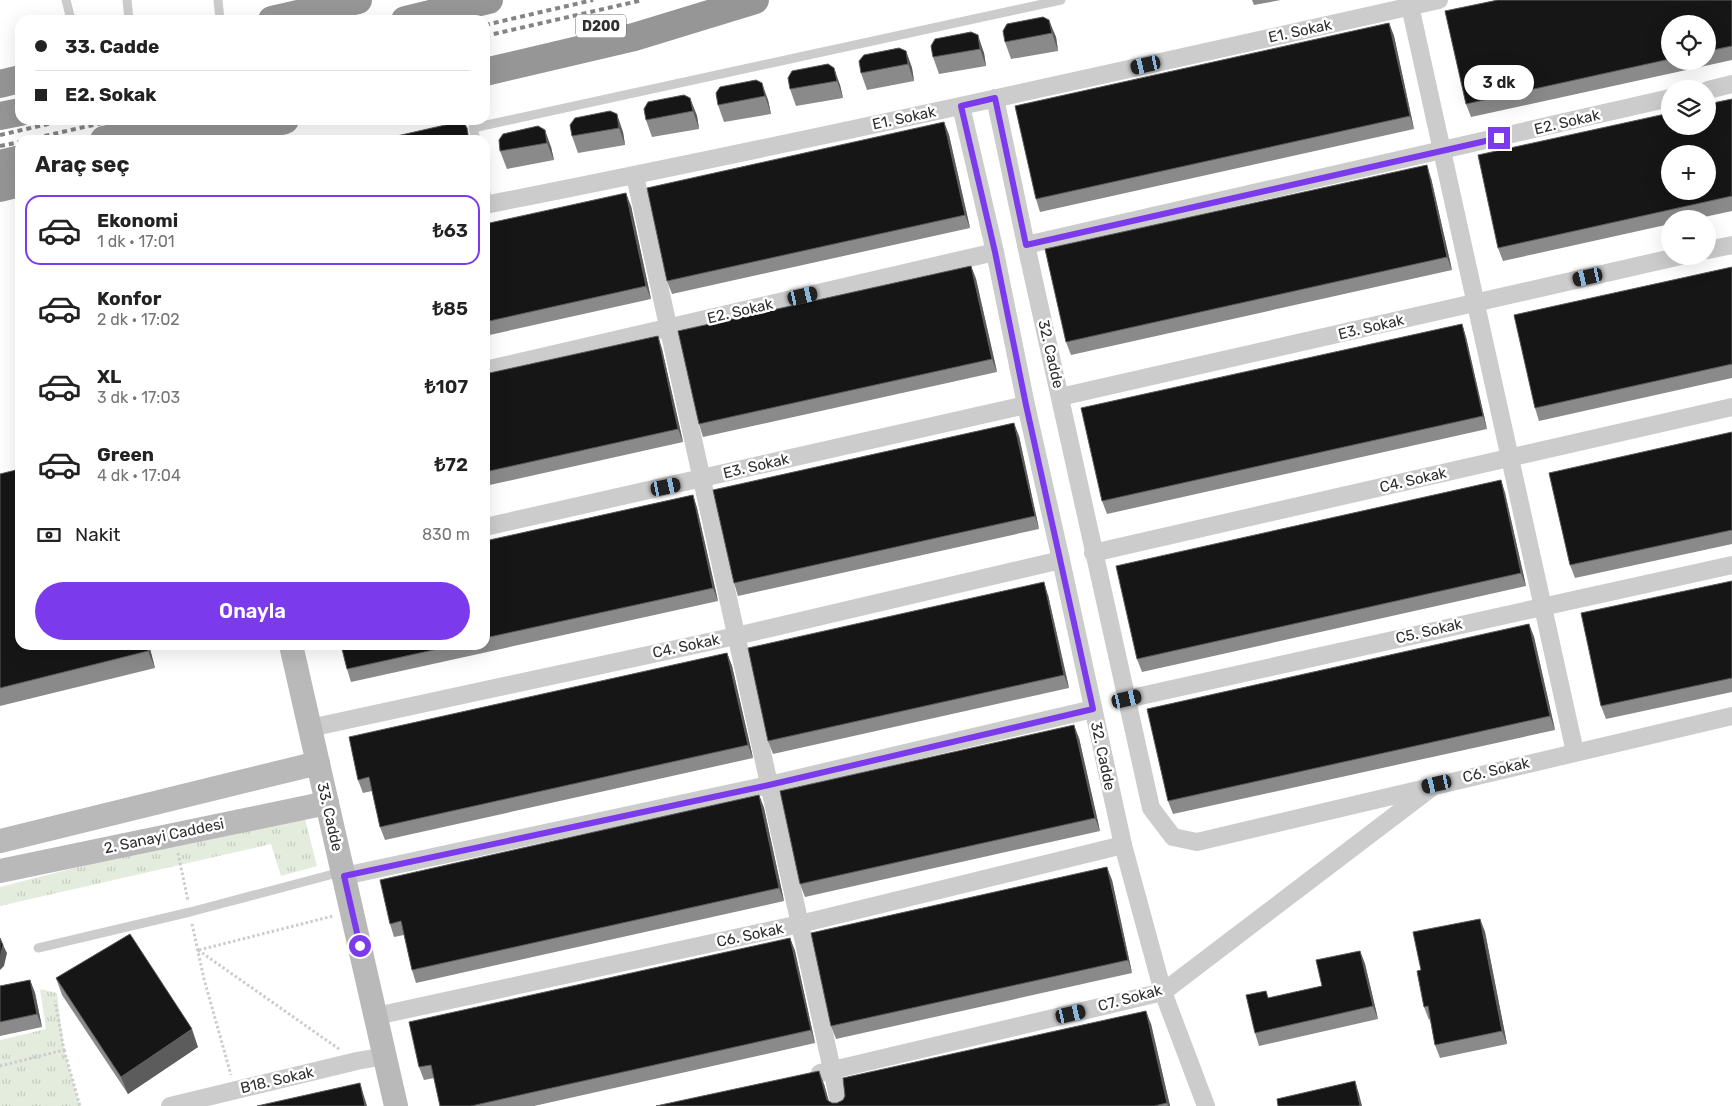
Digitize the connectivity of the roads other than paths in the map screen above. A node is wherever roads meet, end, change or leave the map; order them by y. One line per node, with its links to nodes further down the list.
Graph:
1 (66, 0): 11 (lane)
2 (126, 0): 12 (lane)
3 (218, 0): 13 (lane)
4 (489, 0): 15 (highway)
5 (717, 0): 16 (highway, D200)
6 (755, 0): 17 (highway)
7 (1061, 0): 30 (lane)
8 (1439, 0): 10 (street, E1. Sokak)
9 (352, 1): 14 (highway)
10 (1410, 6): 22 (street, E1. Sokak); 34 (street)
11 (70, 15)
12 (128, 15)
13 (220, 15)
14 (293, 15)
15 (426, 15)
16 (490, 52)
17 (490, 71)
18 (15, 80): 19 (highway)
19 (0, 84)
20 (1732, 84): 21 (street)
21 (1716, 88)
22 (995, 98): 24 (street, E1. Sokak); 41 (street, 32. Cadde)
23 (1661, 100): 34 (street, E2. Sokak)
24 (961, 106): 37 (street, E1. Sokak); 44 (street, 32. Cadde)
25 (15, 113): 26 (highway)
26 (0, 116)
27 (169, 125): 31 (highway)
28 (264, 125): 32 (highway)
29 (488, 125): 33 (lane)
30 (490, 125)
31 (126, 135)
32 (221, 135)
33 (475, 135)
34 (1442, 150): 41 (street, E2. Sokak); 46 (street)
35 (15, 160): 36 (highway)
36 (0, 164)
37 (635, 176): 40 (street, E1. Sokak); 47 (street)
38 (15, 184): 39 (highway)
39 (0, 188)
40 (490, 204)
41 (1026, 245): 49 (street, 32. Cadde)
42 (1732, 245): 43 (street)
43 (1716, 248)
44 (995, 252): 47 (street, E2. Sokak); 50 (street, 32. Cadde)
45 (1661, 261): 46 (street, E3. Sokak)
46 (1476, 303): 49 (street, E3. Sokak); 52 (street)
47 (668, 327): 48 (street, E2. Sokak); 53 (street)
48 (490, 369)
49 (1060, 397): 55 (street, 32. Cadde)
50 (1026, 405): 53 (street, E3. Sokak); 56 (street, 32. Cadde)
51 (1732, 407): 52 (street, C4. Sokak)
52 (1510, 458): 55 (street, C4. Sokak); 58 (street)
53 (702, 479): 54 (street, E3. Sokak); 59 (street)
54 (490, 526)
55 (1093, 553): 61 (street, 32. Cadde)
56 (1061, 560): 59 (street, C4. Sokak); 62 (street, 32. Cadde)
57 (1732, 565): 58 (street, C5. Sokak)
58 (1543, 606): 61 (street, C5. Sokak); 65 (street)
59 (736, 636): 64 (street, C4. Sokak); 68 (street)
60 (292, 650): 64 (main road, 33. Cadde)
61 (1127, 699): 70 (street, 32. Cadde)
62 (1093, 709): 68 (street); 72 (street, 32. Cadde)
63 (1732, 716): 65 (street, C6. Sokak)
64 (310, 728): 66 (main road, 33. Cadde)
65 (1575, 752): 67 (street, C6. Sokak)
66 (318, 763): 69 (main road, 33. Cadde); 71 (main road)
67 (1437, 784): 70 (street, C6. Sokak); 77 (street, C7. Sokak)
68 (769, 785): 74 (street); 75 (street)
69 (327, 803): 73 (main road, 2. Sanayi Caddesi); 74 (main road, 33. Cadde)
70 (1173, 837)
71 (0, 841)
72 (1123, 846): 75 (street, C6. Sokak); 77 (street, 32. Cadde)
73 (0, 871)
74 (343, 874): 76 (lane); 78 (main road, 33. Cadde)
75 (800, 924): 78 (street, C6. Sokak); 80 (street)
76 (38, 948)
77 (1163, 992): 80 (street, C7. Sokak); 85 (street, 32. Cadde)
78 (376, 1016): 79 (main road, 33. Cadde)
79 (385, 1056): 82 (street, B18. Sokak); 83 (main road, 33. Cadde)
80 (832, 1071): 81 (street, C7. Sokak); 84 (street)
81 (804, 1077)
82 (170, 1106)
83 (396, 1106)
84 (840, 1106)
85 (1206, 1106)

